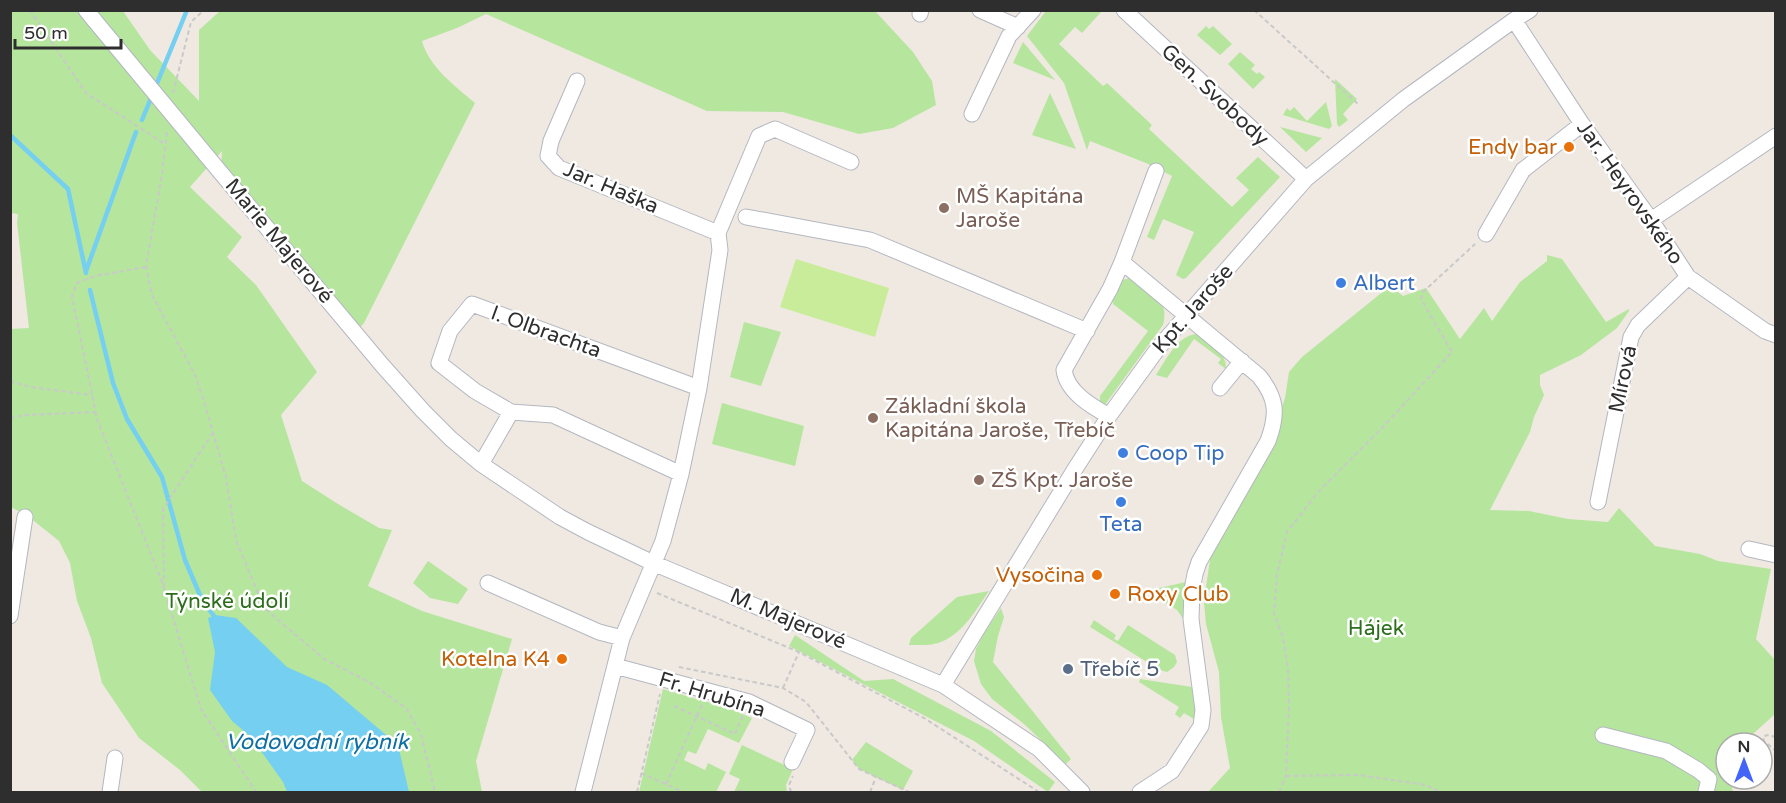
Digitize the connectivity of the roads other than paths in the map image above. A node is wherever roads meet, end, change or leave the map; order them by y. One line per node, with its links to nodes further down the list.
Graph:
1 (980, 10): 7 (street)
2 (1033, 10): 7 (street)
3 (1124, 10): 14 (street, Gen. Svobody)
4 (1530, 10): 6 (street, Kpt. Jaroše)
5 (90, 16): 29 (street, Marie Majerové, bridge)
6 (1514, 20): 10 (street, Jar. Heyrovského); 14 (street, Kpt. Jaroše)
7 (1018, 27): 9 (street)
8 (577, 81): 17 (street, Jar. Haška)
9 (972, 114)
10 (1582, 124): 16 (street, Jar. Heyrovského); 18 (street)
11 (1776, 136): 16 (street)
12 (851, 162): 17 (street)
13 (1156, 171): 19 (street)
14 (1306, 179): 21 (street, Kpt. Jaroše)
15 (746, 217): 22 (street)
16 (1651, 220): 20 (street, Jar. Heyrovského)
17 (718, 233): 25 (street)
18 (1486, 234)
19 (1122, 262): 21 (street); 22 (street)
20 (1688, 277): 23 (street, Jar. Heyrovského); 31 (street, Mírová)
21 (1187, 315): 24 (street); 28 (street, Kpt. Jaroše)
22 (1088, 330): 28 (street)
23 (1776, 335)
24 (1242, 361): 26 (street); 47 (street)
25 (699, 388): 27 (street, I. Olbrachta); 30 (street)
26 (1220, 388)
27 (511, 412): 29 (street); 30 (street)
28 (1108, 416): 40 (street, Kpt. Jaroše)
29 (481, 464): 35 (street, M. Majerové)
30 (681, 474): 35 (street)
31 (1598, 502)
32 (25, 517): 37 (street)
33 (1749, 549): 34 (street)
34 (1776, 555)
35 (653, 562): 38 (street); 40 (street, M. Majerové)
36 (488, 583): 38 (street)
37 (10, 616)
38 (622, 638): 39 (street)
39 (615, 666): 43 (street, Fr. Hrubína); 45 (street)
40 (943, 685): 46 (street, M. Majerové)
41 (1603, 735): 48 (street)
42 (115, 758): 44 (street)
43 (792, 762)
44 (110, 792)
45 (583, 792)
46 (1082, 792)
47 (1140, 792)
48 (1706, 792)

